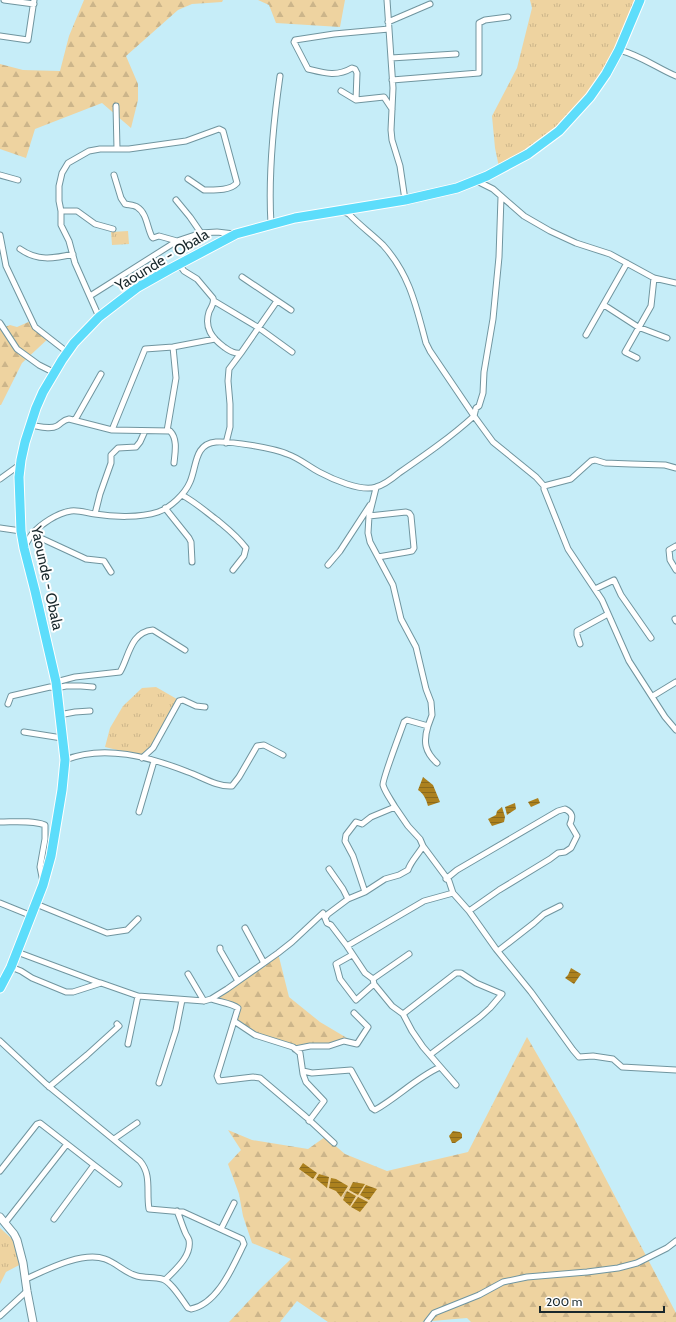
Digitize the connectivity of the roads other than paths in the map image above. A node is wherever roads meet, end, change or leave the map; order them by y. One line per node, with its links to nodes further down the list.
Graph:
1 (4, 0): 4 (street)
2 (387, 0): 7 (street)
3 (640, 0): 10 (highway, Yaounde - Obala)
4 (34, 2): 9 (street)
5 (430, 4): 7 (street)
6 (508, 17): 15 (street)
7 (388, 22): 8 (street)
8 (389, 29): 12 (street); 17 (street)
9 (0, 36)
10 (619, 50): 14 (street); 25 (highway, Yaounde - Obala)
11 (456, 54): 12 (street)
12 (392, 58): 15 (street)
13 (280, 76): 31 (street)
14 (676, 76)
15 (392, 80): 19 (street)
16 (341, 91): 17 (street)
17 (356, 100): 19 (street)
18 (116, 106): 20 (street)
19 (392, 109): 28 (street)
20 (117, 149): 23 (street); 30 (street)
21 (0, 175): 24 (street)
22 (114, 175): 36 (street)
23 (188, 179)
24 (18, 180)
25 (476, 180): 26 (street); 28 (highway, Yaounde - Obala)
26 (501, 197): 39 (street); 63 (street)
27 (176, 200): 33 (street)
28 (405, 200): 29 (highway, Yaounde - Obala)
29 (342, 210): 31 (highway, Yaounde - Obala); 63 (street)
30 (61, 211): 32 (street); 38 (street)
31 (271, 224): 34 (highway, Yaounde - Obala)
32 (114, 229)
33 (201, 233): 34 (street); 36 (street)
34 (236, 234): 40 (highway, Yaounde - Obala)
35 (0, 235): 57 (street)
36 (177, 241): 44 (street)
37 (20, 249): 38 (street)
38 (73, 254): 44 (street)
39 (627, 263): 42 (street); 47 (street)
40 (179, 264): 45 (street); 49 (highway, Yaounde - Obala)
41 (242, 277): 46 (street)
42 (654, 278): 43 (street); 51 (street)
43 (676, 283)
44 (90, 296): 49 (street)
45 (214, 301): 52 (street); 55 (street)
46 (277, 301): 48 (street); 52 (street)
47 (604, 305): 51 (street); 53 (street)
48 (291, 310)
49 (99, 317): 57 (highway, Yaounde - Obala)
50 (0, 323): 62 (street)
51 (638, 327): 54 (street); 60 (street)
52 (259, 328): 58 (street); 59 (street)
53 (586, 336)
54 (667, 338)
55 (215, 340): 56 (street); 59 (street)
56 (173, 347): 66 (street); 68 (street)
57 (67, 352): 62 (highway, Yaounde - Obala)
58 (292, 352)
59 (241, 353): 69 (street)
60 (637, 358)
61 (101, 374): 64 (street)
62 (53, 375): 65 (highway, Yaounde - Obala)
63 (474, 416): 74 (street); 75 (street)
64 (75, 420): 65 (street); 66 (street)
65 (30, 424): 70 (highway, Yaounde - Obala)
66 (112, 430): 67 (street)
67 (145, 431): 68 (street); 79 (street)
68 (167, 431): 71 (street)
69 (226, 443): 75 (street); 76 (street)
70 (21, 460): 73 (street); 82 (highway, Yaounde - Obala)
71 (174, 463)
72 (676, 468): 74 (street)
73 (0, 479)
74 (544, 486): 92 (street)
75 (376, 488): 77 (street)
76 (182, 495): 78 (street); 89 (street)
77 (372, 503): 80 (street); 88 (street)
78 (165, 508): 79 (street); 87 (street)
79 (95, 514): 83 (street)
80 (369, 516): 86 (street); 86 (street)
81 (0, 528): 82 (street)
82 (21, 531): 85 (highway, Yaounde - Obala)
83 (32, 534): 85 (street); 91 (street)
84 (676, 546): 90 (street)
85 (24, 548): 98 (highway, Yaounde - Obala)
86 (378, 557): 105 (street)
87 (192, 562)
88 (328, 565)
89 (232, 570)
90 (676, 570)
91 (111, 572)
92 (595, 589): 93 (street); 94 (street)
93 (608, 614): 95 (street); 100 (street)
94 (651, 638)
95 (580, 644)
96 (186, 650): 98 (street)
97 (676, 682): 100 (street)
98 (56, 686): 99 (street); 101 (street); 104 (highway, Yaounde - Obala)
99 (93, 687)
100 (653, 696): 106 (street)
101 (8, 704)
102 (205, 707): 110 (street)
103 (90, 711): 104 (street)
104 (59, 715): 108 (highway, Yaounde - Obala)
105 (428, 726): 113 (street); 114 (street)
106 (676, 730)
107 (24, 732): 108 (street)
108 (62, 738): 111 (highway, Yaounde - Obala)
109 (283, 754): 112 (street)
110 (142, 758): 111 (street); 112 (street)
111 (65, 760): 120 (highway, Yaounde - Obala)
112 (154, 761): 115 (street)
113 (437, 763)
114 (395, 807): 117 (street); 121 (street)
115 (138, 812)
116 (0, 822): 120 (street)
117 (423, 846): 121 (street); 122 (street)
118 (328, 870): 123 (street)
119 (446, 879): 127 (street)
120 (44, 885): 125 (highway, Yaounde - Obala)
121 (365, 892): 123 (street)
122 (453, 892): 127 (street); 132 (street)
123 (348, 899): 129 (street)
124 (0, 903): 128 (street)
125 (36, 904): 128 (highway, Yaounde - Obala); 130 (street)
126 (560, 906): 134 (street)
127 (470, 911): 134 (street)
128 (32, 916): 135 (highway, Yaounde - Obala)
129 (325, 918): 132 (street); 138 (street)
130 (138, 919)
131 (245, 928): 138 (street)
132 (346, 946): 137 (street)
133 (220, 948): 141 (street)
134 (498, 951): 158 (street)
135 (17, 952): 139 (highway, Yaounde - Obala); 143 (street)
136 (409, 954): 142 (street)
137 (352, 955): 142 (street); 142 (street)
138 (264, 963): 141 (street)
139 (11, 967): 143 (street); 144 (highway, Yaounde - Obala)
140 (188, 974): 148 (street)
141 (238, 981): 146 (street)
142 (374, 982): 150 (street)
143 (101, 983): 145 (street)
144 (0, 988)
145 (138, 996): 147 (street); 154 (street)
146 (211, 999): 148 (street); 151 (street)
147 (182, 1000): 148 (street); 160 (street)
148 (204, 1001)
149 (354, 1013): 155 (street)
150 (403, 1014): 156 (street); 156 (street)
151 (234, 1021): 155 (street); 163 (street)
152 (117, 1024): 162 (street)
153 (0, 1041): 162 (street)
154 (128, 1044)
155 (295, 1049): 159 (street)
156 (431, 1054): 157 (street)
157 (440, 1067): 159 (street); 161 (street)
158 (676, 1070)
159 (302, 1071): 163 (street)
160 (160, 1083)
161 (456, 1085)
162 (49, 1087): 165 (street)
163 (309, 1121): 166 (street)
164 (137, 1123): 165 (street)
165 (114, 1139): 172 (street)
166 (334, 1143)
167 (67, 1144): 168 (street); 169 (street); 174 (street)
168 (94, 1165): 170 (street); 173 (street)
169 (0, 1171)
170 (119, 1184)
171 (234, 1203): 175 (street)
172 (177, 1211): 175 (street); 178 (street)
173 (54, 1218)
174 (3, 1220): 177 (street)
175 (221, 1229): 178 (street)
176 (676, 1242): 182 (street)
177 (26, 1279): 178 (street); 179 (street)
178 (165, 1280)
179 (27, 1291): 180 (street); 181 (street)
180 (0, 1316)
181 (33, 1322)
182 (427, 1322)

